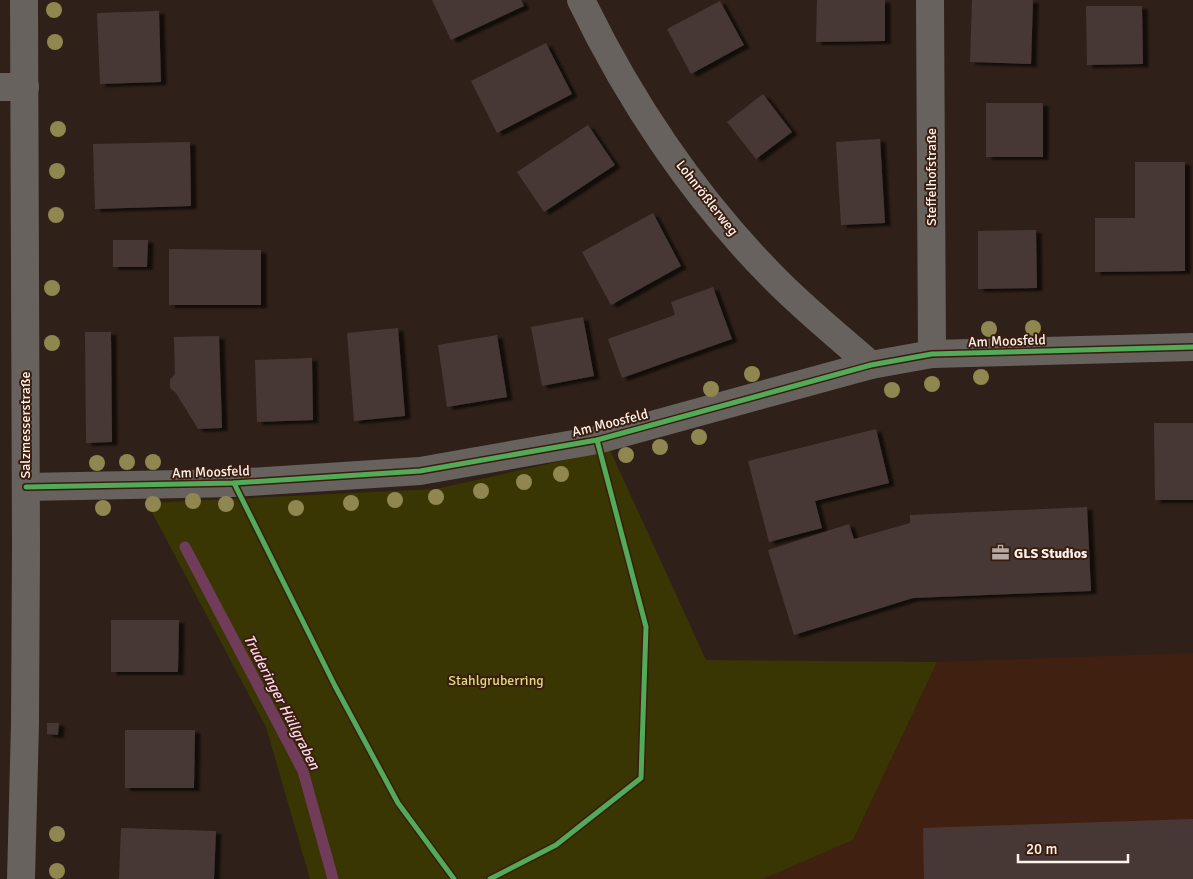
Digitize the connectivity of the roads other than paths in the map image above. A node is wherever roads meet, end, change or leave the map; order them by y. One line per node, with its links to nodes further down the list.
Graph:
1 (24, 0): 4 (street, Salzmesserstraße)
2 (581, 0): 7 (street, Lohnrößlerweg)
3 (930, 0): 6 (street, Steffelhofstraße)
4 (12, 87): 8 (street, Salzmesserstraße)
5 (1193, 347): 6 (street, Am Moosfeld)
6 (932, 354): 7 (street, Am Moosfeld)
7 (871, 365): 8 (street, Am Moosfeld)
8 (26, 487): 9 (street, Salzmesserstraße)
9 (21, 879)

